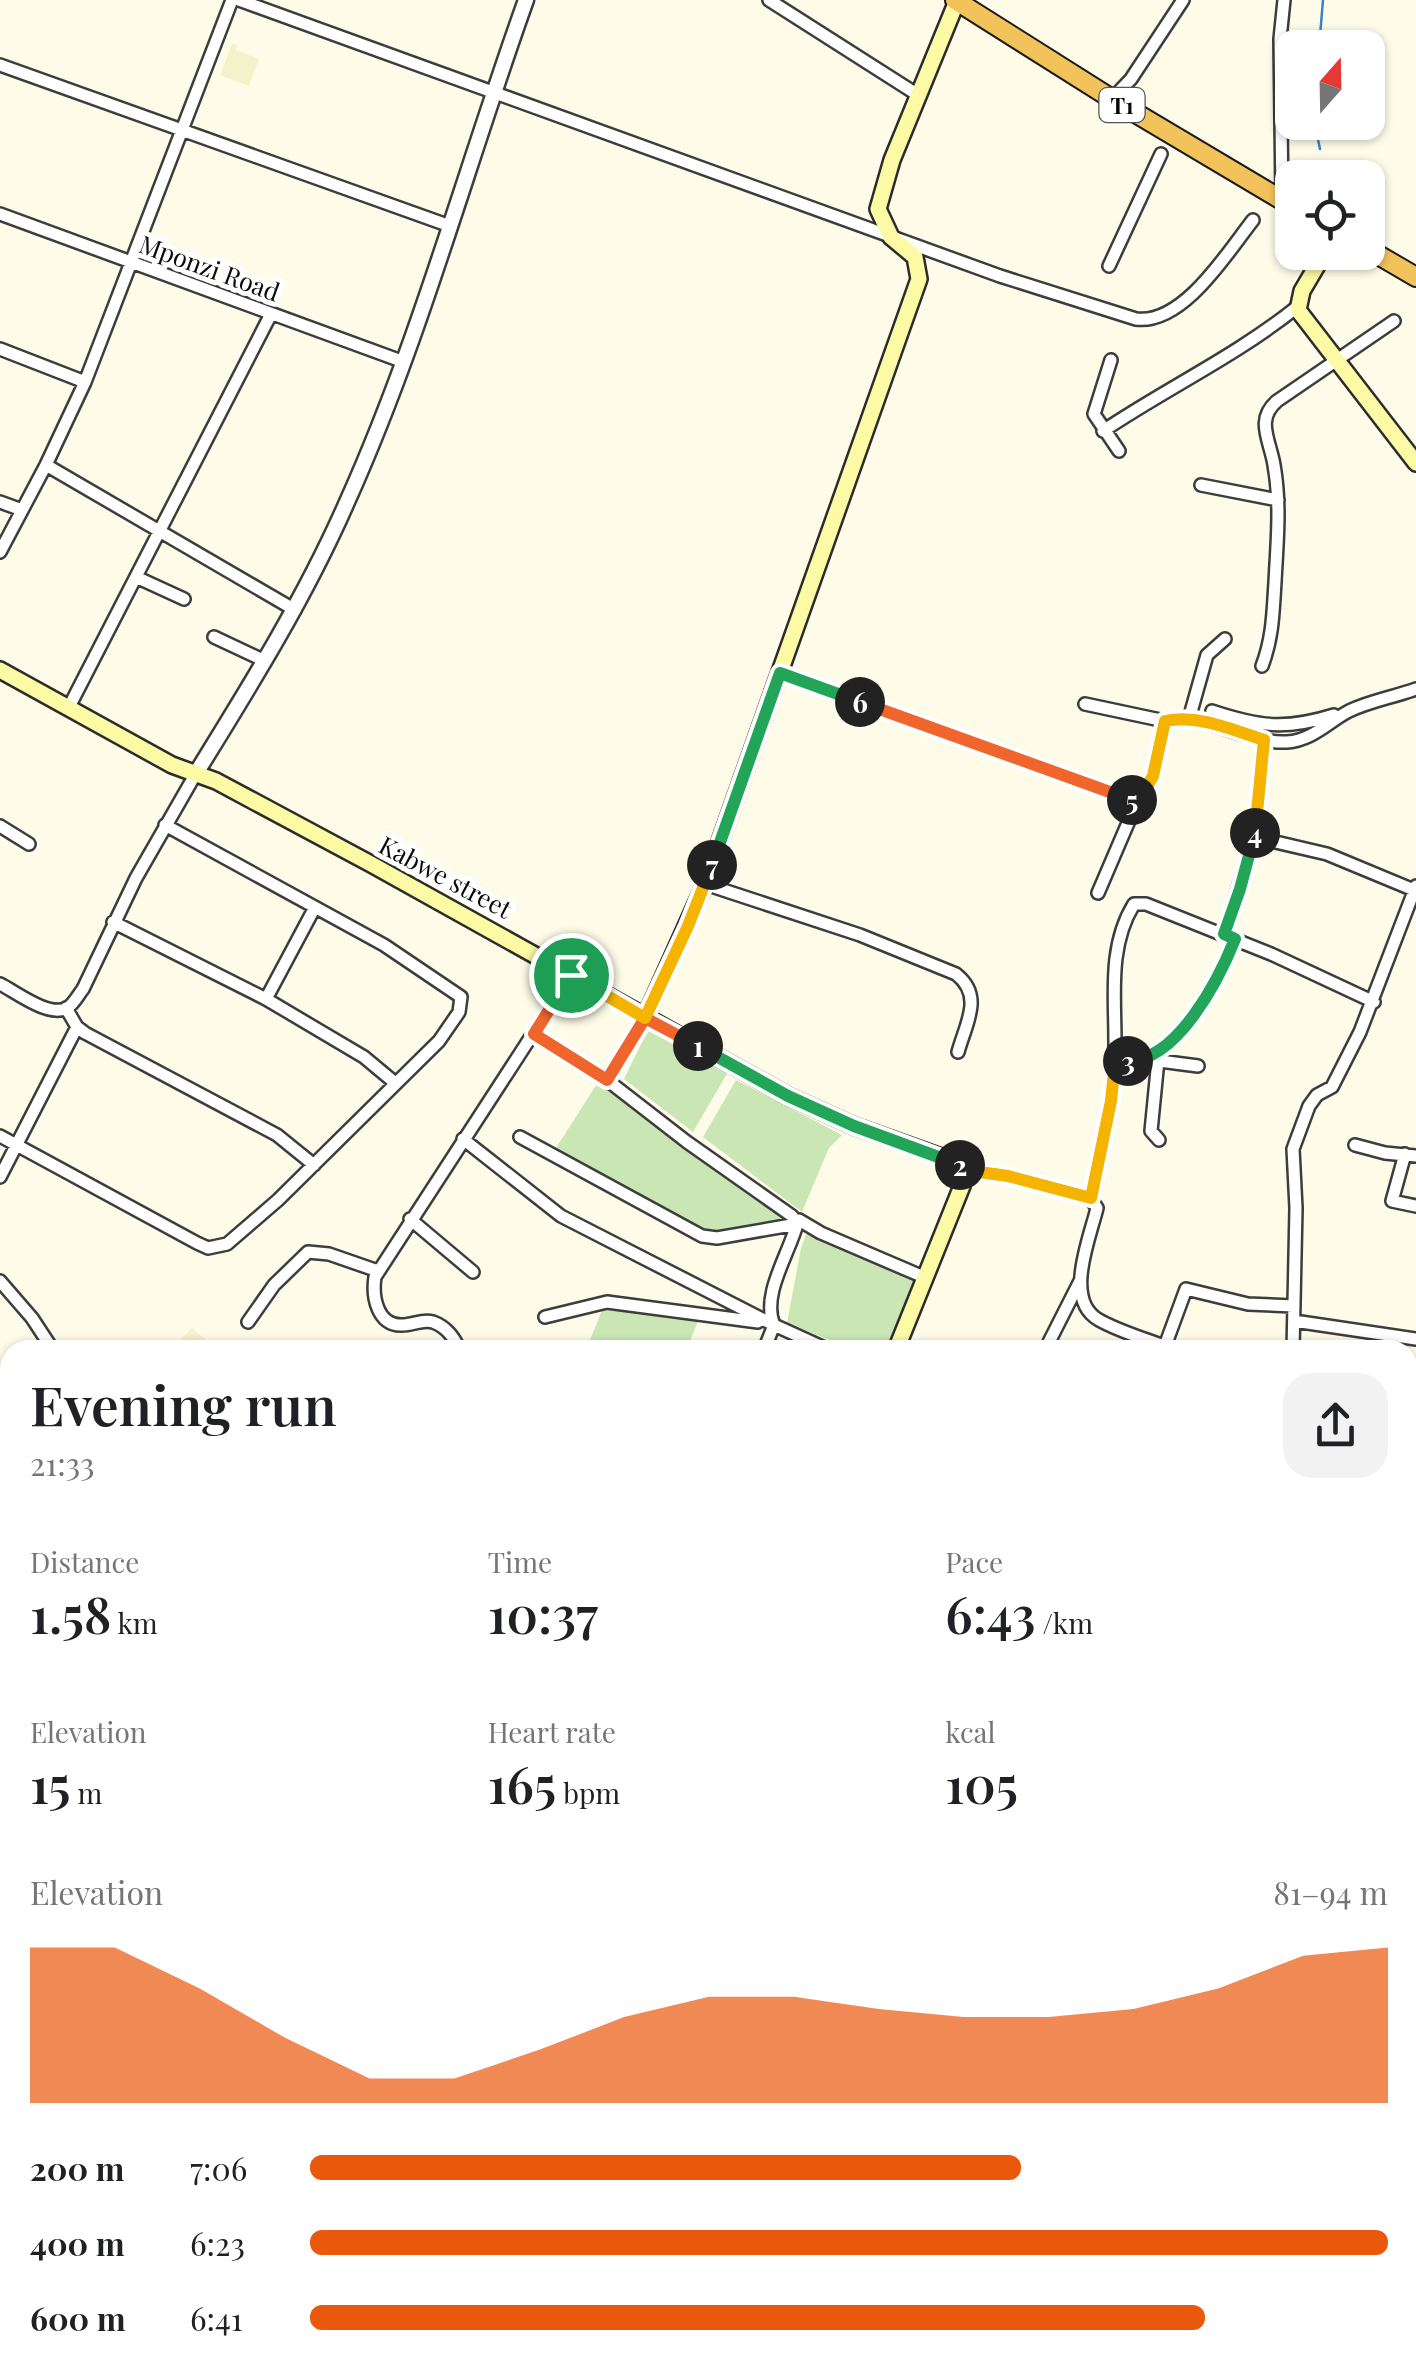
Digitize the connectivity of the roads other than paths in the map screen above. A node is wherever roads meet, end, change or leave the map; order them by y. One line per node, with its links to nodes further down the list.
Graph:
1 (235, 0): 8 (street); 11 (street)
2 (526, 0): 8 (street)
3 (769, 0): 9 (street)
4 (1183, 0): 10 (street)
5 (1284, 0): 13 (street)
6 (956, 1): 9 (main road); 10 (highway, T1)
7 (0, 64): 11 (street)
8 (496, 90): 17 (street); 18 (street)
9 (918, 95): 18 (main road)
10 (1112, 99): 14 (highway, T1)
11 (181, 130): 17 (street); 20 (street)
12 (1161, 154): 21 (street)
13 (1286, 160)
14 (1275, 196)
15 (0, 214): 20 (street, Mponzi Road)
16 (1253, 220): 18 (street)
17 (450, 226): 29 (street)
18 (890, 237): 50 (main road)
19 (1385, 259): 23 (highway)
20 (132, 263): 25 (street, Mponzi Road); 31 (street)
21 (1109, 266)
22 (1314, 270): 24 (main road)
23 (1416, 277)
24 (1297, 307): 30 (main road); 32 (street)
25 (271, 314): 29 (street, Mponzi Road); 40 (street)
26 (1394, 321): 30 (street)
27 (0, 348): 31 (street)
28 (1111, 360): 32 (street)
29 (404, 362): 44 (street)
30 (1336, 362): 34 (main road); 37 (street)
31 (85, 382): 35 (street)
32 (1103, 431): 33 (street)
33 (1119, 450)
34 (1416, 462)
35 (46, 465): 39 (street); 40 (street)
36 (1201, 486): 37 (street)
37 (1278, 500): 48 (street)
38 (0, 502): 39 (street)
39 (22, 510): 41 (street)
40 (160, 531): 42 (street); 44 (street)
41 (0, 552)
42 (136, 577): 43 (street); 53 (street)
43 (184, 599)
44 (296, 610): 47 (street)
45 (214, 636): 47 (street)
46 (1225, 639): 56 (street)
47 (265, 661): 59 (street)
48 (1262, 666)
49 (0, 670): 53 (main road, Kabwe street)
50 (780, 673): 60 (street); 65 (main road)
51 (1416, 689): 55 (street)
52 (1085, 704): 57 (street)
53 (69, 707): 59 (main road, Kabwe street)
54 (1212, 712): 55 (street)
55 (1348, 712): 58 (street)
56 (1188, 719): 57 (street); 58 (street)
57 (1165, 721): 60 (street)
58 (1264, 740): 63 (street)
59 (196, 775): 61 (street); 71 (main road, Kabwe street)
60 (1138, 802): 67 (street)
61 (166, 825): 68 (street); 69 (street)
62 (0, 826): 64 (street)
63 (1254, 837): 66 (street); 70 (street)
64 (29, 844)
65 (705, 884): 76 (main road); 79 (street)
66 (1415, 888): 74 (street)
67 (1098, 894)
68 (314, 909): 73 (street); 85 (street)
69 (113, 922): 73 (street); 75 (street)
70 (1229, 937): 74 (street); 81 (street); 82 (street)
71 (571, 975): 76 (main road, Kabwe street); 78 (street)
72 (0, 984): 75 (street)
73 (266, 999): 85 (street)
74 (1374, 1002): 105 (street)
75 (66, 1008): 77 (street)
76 (645, 1018): 84 (street); 94 (main road, Kabwe street)
77 (77, 1027): 90 (street); 93 (street)
78 (534, 1034): 84 (street); 88 (street)
79 (958, 1052)
80 (1158, 1060): 81 (street); 83 (street); 89 (street)
81 (1143, 1061): 82 (street)
82 (1115, 1062): 96 (street)
83 (1198, 1066)
84 (607, 1080): 99 (street)
85 (394, 1082): 93 (street)
86 (0, 1136): 90 (street)
87 (520, 1137): 99 (street)
88 (462, 1139): 98 (street); 109 (street)
89 (1159, 1140)
90 (18, 1146): 93 (street); 95 (street)
91 (1355, 1146): 92 (street)
92 (1411, 1155): 97 (street)
93 (314, 1165)
94 (965, 1170): 96 (street); 102 (main road)
95 (0, 1178)
96 (1091, 1198): 104 (street)
97 (1416, 1206)
98 (410, 1220): 100 (street); 101 (street)
99 (798, 1222): 102 (street); 109 (street)
100 (378, 1271): 108 (street); 112 (street)
101 (473, 1272)
102 (926, 1278): 115 (main road)
103 (0, 1280): 111 (street)
104 (1080, 1281): 116 (street); 117 (street)
105 (1294, 1306): 107 (street); 118 (street)
106 (544, 1317): 109 (street)
107 (1294, 1320): 110 (street); 119 (street)
108 (248, 1322)
109 (768, 1323): 113 (street); 114 (street)
110 (1416, 1339)
111 (47, 1340)
112 (453, 1340)
113 (765, 1340)
114 (806, 1340)
115 (900, 1340)
116 (1050, 1340)
117 (1149, 1340)
118 (1172, 1340)
119 (1293, 1340)

